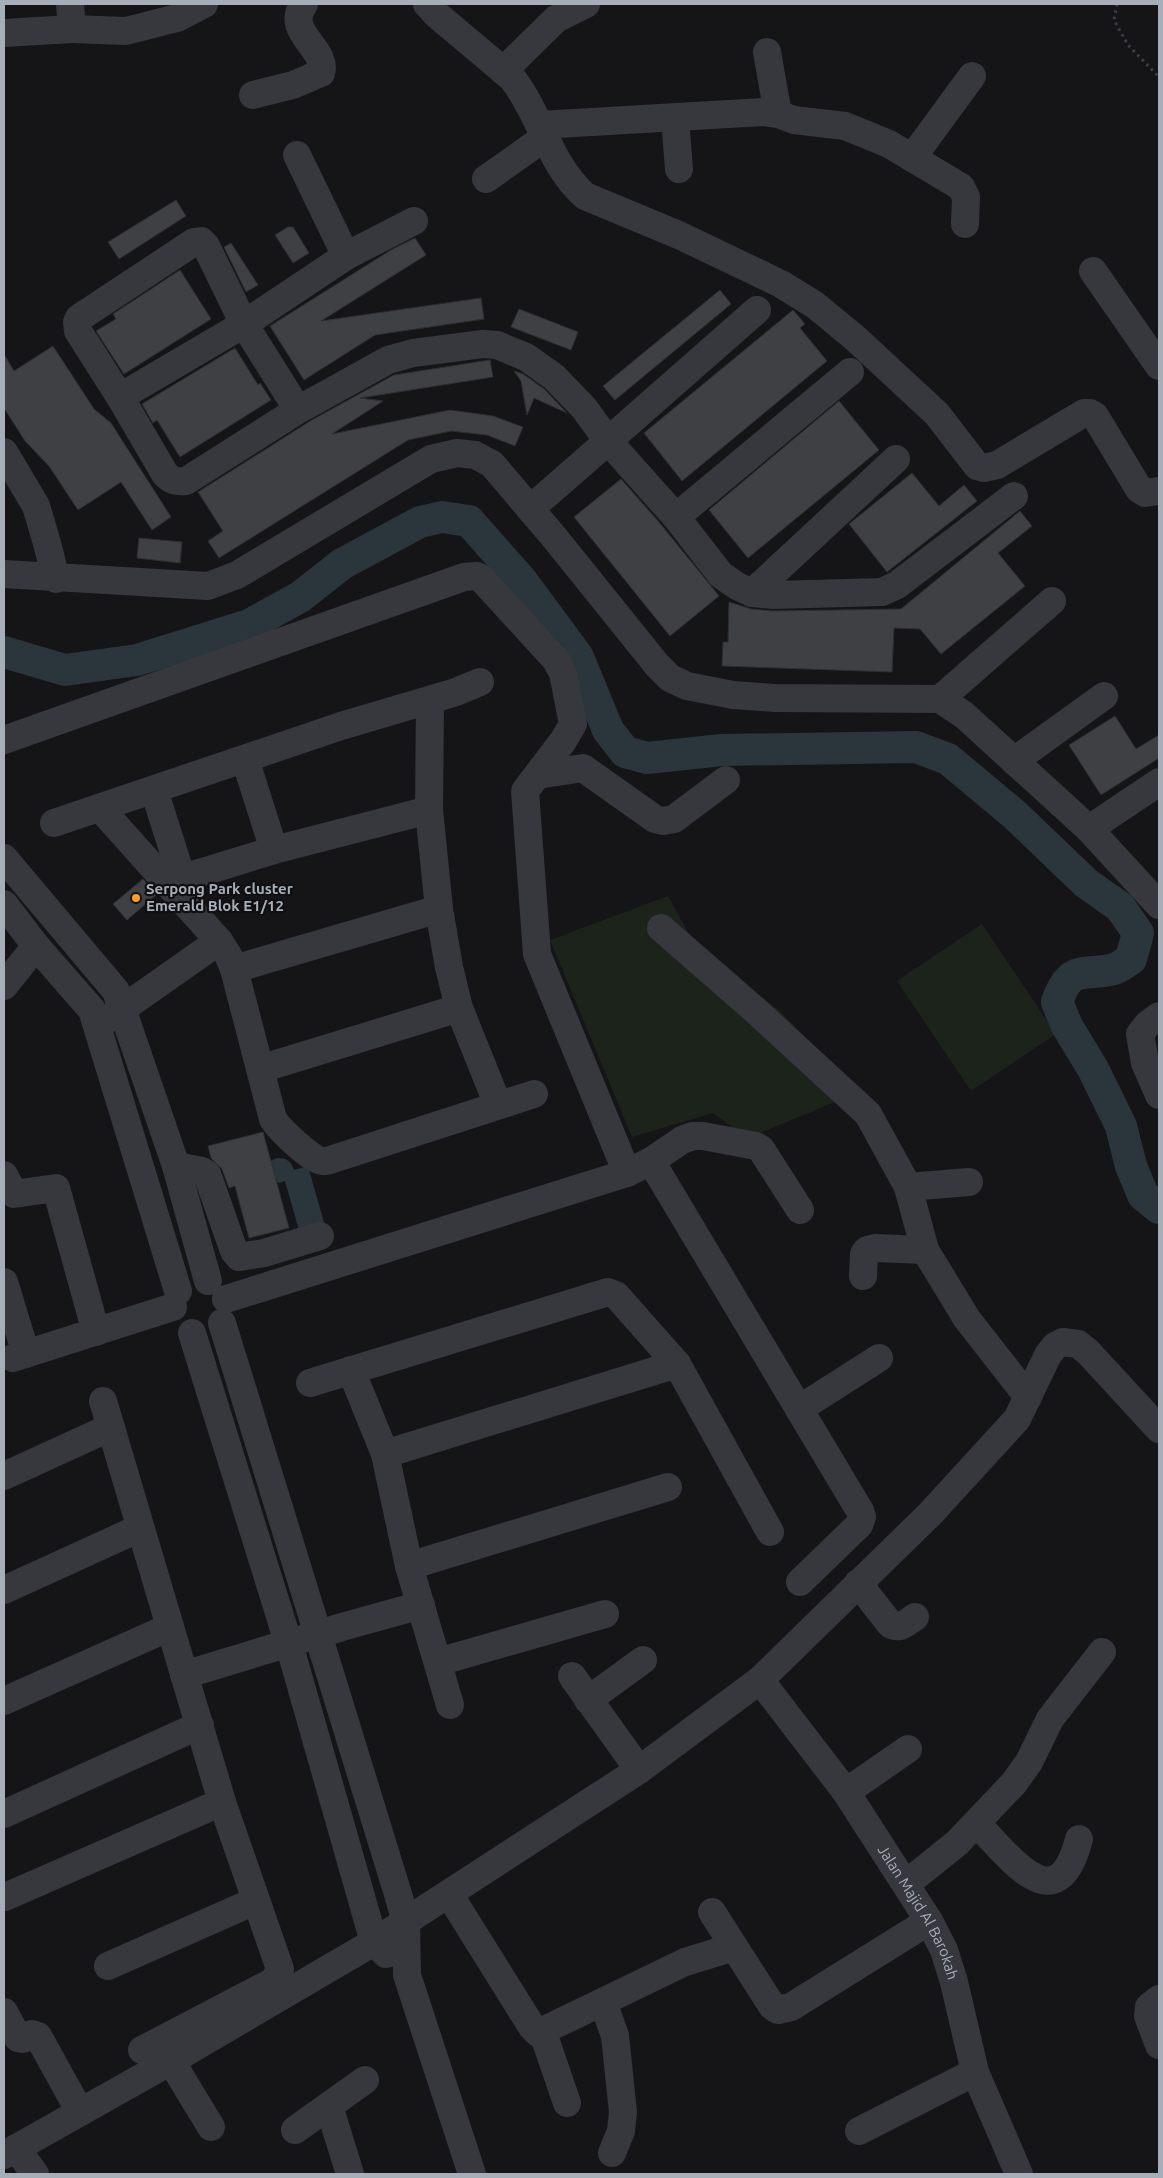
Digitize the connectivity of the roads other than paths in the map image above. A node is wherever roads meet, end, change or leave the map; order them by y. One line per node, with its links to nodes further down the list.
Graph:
1 (204, 4): 5 (street)
2 (304, 4): 11 (street)
3 (586, 4): 9 (street)
4 (436, 8): 9 (street)
5 (174, 11): 6 (street)
6 (71, 16): 7 (street)
7 (4, 33)
8 (767, 52): 12 (street)
9 (503, 71): 14 (street)
10 (972, 76): 16 (street)
11 (253, 95)
12 (778, 114): 13 (street); 16 (street)
13 (675, 118): 14 (street); 17 (street)
14 (542, 132): 18 (street); 32 (street)
15 (297, 155): 21 (street)
16 (912, 158): 20 (street)
17 (679, 169)
18 (486, 179)
19 (414, 221): 21 (street)
20 (966, 224)
21 (346, 256): 24 (street)
22 (1093, 271): 25 (street)
23 (757, 310): 29 (street)
24 (244, 324): 27 (street); 27 (street); 28 (street)
25 (1159, 366)
26 (850, 372): 35 (street)
27 (120, 397): 28 (street)
28 (298, 410): 29 (street)
29 (608, 441): 34 (street); 35 (street)
30 (4, 452): 37 (street)
31 (896, 459): 38 (street)
32 (1159, 491)
33 (1014, 496): 38 (street)
34 (530, 509): 37 (street); 42 (street)
35 (676, 517): 38 (street)
36 (4, 574): 37 (street)
37 (56, 579)
38 (752, 593)
39 (1052, 601): 42 (street)
40 (480, 682): 43 (street)
41 (1104, 696): 47 (street)
42 (940, 698): 47 (street)
43 (430, 700): 46 (street); 54 (street)
44 (573, 724): 45 (street); 48 (street); 49 (street)
45 (4, 740)
46 (245, 759): 52 (street); 57 (street)
47 (1014, 761): 56 (street)
48 (583, 768): 49 (street); 50 (street)
49 (538, 775): 77 (street)
50 (726, 780)
51 (1159, 782): 56 (street)
52 (154, 790): 53 (street); 59 (street)
53 (100, 808): 55 (street); 59 (street)
54 (429, 810): 57 (street); 62 (street)
55 (54, 823)
56 (1089, 829): 61 (street)
57 (274, 850): 59 (street)
58 (4, 858): 68 (street)
59 (174, 881): 64 (street)
60 (4, 904): 65 (street)
61 (1159, 905)
62 (439, 909): 66 (street); 69 (street)
63 (661, 928): 80 (street)
64 (214, 935): 66 (street); 68 (street)
65 (36, 946): 67 (street); 71 (street)
66 (234, 969): 72 (street)
67 (4, 986)
68 (119, 1000): 71 (street); 76 (street)
69 (459, 1008): 72 (street); 75 (street)
70 (1159, 1016): 74 (street)
71 (94, 1018): 86 (street)
72 (260, 1069): 75 (street)
73 (534, 1094): 75 (street)
74 (1159, 1095)
75 (498, 1105)
76 (176, 1166): 82 (street); 87 (street)
77 (639, 1167): 81 (street); 87 (street); 96 (street)
78 (4, 1175): 88 (street)
79 (969, 1182): 80 (street)
80 (908, 1187): 83 (street)
81 (800, 1210)
82 (320, 1236)
83 (926, 1250): 84 (street); 94 (street)
84 (864, 1276)
85 (4, 1282): 88 (street)
86 (175, 1299): 87 (street); 88 (street); 89 (street)
87 (219, 1301): 89 (street); 112 (street)
88 (96, 1332)
89 (192, 1334): 113 (street)
90 (879, 1358): 96 (street)
91 (677, 1364): 92 (street); 99 (street); 103 (street)
92 (351, 1370): 93 (street); 99 (street)
93 (310, 1383)
94 (1028, 1397): 98 (street); 106 (street)
95 (103, 1401): 97 (street)
96 (799, 1409): 105 (street)
97 (109, 1428): 100 (street); 102 (street)
98 (1159, 1429)
99 (385, 1454): 104 (street)
100 (4, 1476)
101 (668, 1487): 104 (street)
102 (140, 1528): 107 (street); 111 (street)
103 (770, 1532)
104 (409, 1566): 108 (street)
105 (800, 1582)
106 (858, 1583): 110 (street); 118 (street)
107 (4, 1590)
108 (423, 1612): 112 (street); 116 (street)
109 (605, 1614): 116 (street)
110 (915, 1617)
111 (170, 1627): 119 (street); 121 (street)
112 (320, 1642): 113 (street); 132 (street)
113 (290, 1651): 119 (street); 136 (street)
114 (1102, 1652): 129 (street)
115 (643, 1660): 120 (street)
116 (438, 1662): 122 (street)
117 (572, 1676): 120 (street)
118 (760, 1680): 125 (street); 126 (street, Jalan Majid Al Barokah)
119 (187, 1683): 123 (street)
120 (588, 1700): 125 (street)
121 (4, 1701)
122 (450, 1705)
123 (200, 1725): 127 (street); 128 (street)
124 (908, 1749): 126 (street)
125 (639, 1770): 133 (street)
126 (846, 1792): 131 (street, Jalan Majid Al Barokah)
127 (222, 1802): 134 (street); 135 (street)
128 (4, 1814)
129 (977, 1824): 130 (street); 131 (street)
130 (1079, 1839)
131 (906, 1884): 138 (street, Jalan Majid Al Barokah)
132 (398, 1894): 136 (street); 139 (street)
133 (448, 1894): 139 (street); 147 (street)
134 (5, 1897)
135 (255, 1901): 142 (street); 149 (street)
136 (363, 1904): 140 (street)
137 (712, 1912): 141 (street)
138 (929, 1921): 141 (street); 151 (street, Jalan Majid Al Barokah)
139 (406, 1923): 140 (street); 143 (street)
140 (374, 1942): 143 (street); 150 (street)
141 (734, 1947): 145 (street)
142 (108, 1966)
143 (407, 1975): 163 (street)
144 (1159, 1999): 148 (street)
145 (603, 2002): 147 (street); 160 (street)
146 (4, 2012): 155 (street)
147 (543, 2033): 153 (street)
148 (1159, 2045)
149 (142, 2050)
150 (171, 2061): 155 (street); 156 (street)
151 (975, 2072): 158 (street); 164 (street, Jalan Majid Al Barokah)
152 (365, 2080): 154 (street)
153 (567, 2103)
154 (329, 2106): 157 (street); 162 (street)
155 (80, 2112): 159 (street)
156 (211, 2127)
157 (295, 2130)
158 (859, 2132)
159 (10, 2152): 161 (street)
160 (612, 2152)
161 (35, 2174)
162 (350, 2174)
163 (472, 2174)
164 (1019, 2174)

